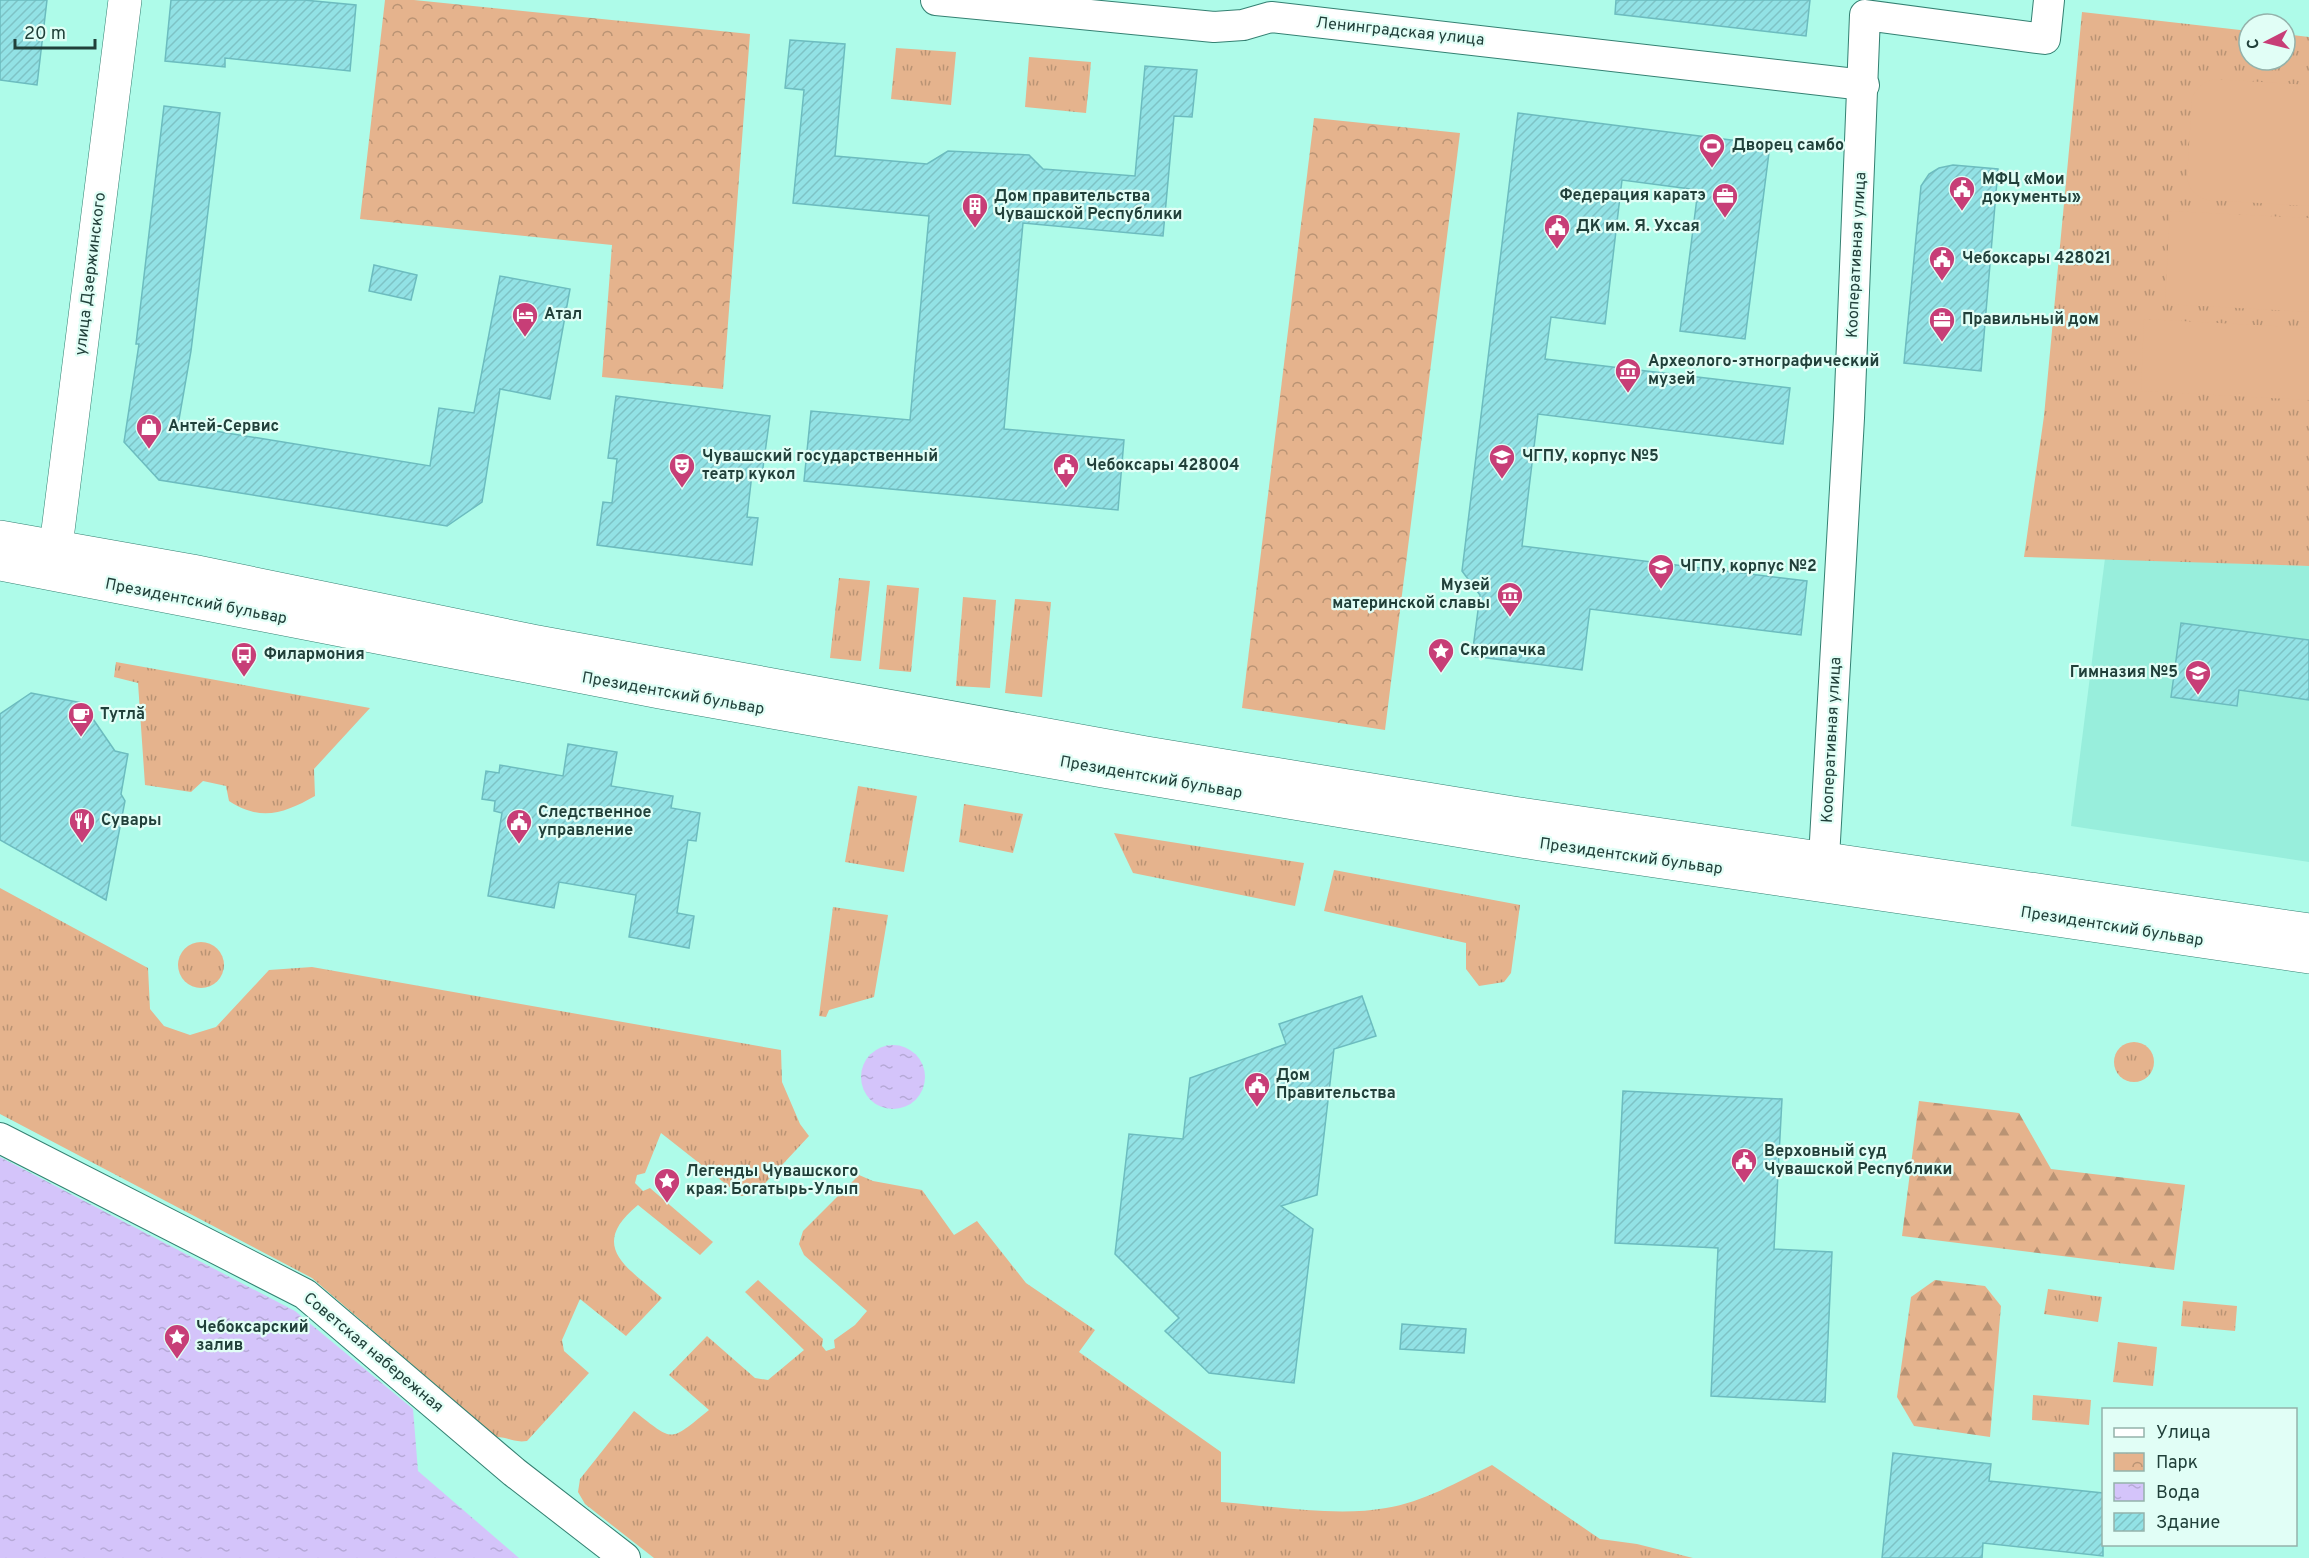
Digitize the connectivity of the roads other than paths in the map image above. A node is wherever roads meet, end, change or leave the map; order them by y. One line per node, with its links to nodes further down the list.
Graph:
1 (125, 0): 7 (main road, улица Дзержинского)
2 (936, 0): 4 (street, Ленинградская улица)
3 (2049, 0): 5 (street, Кооперативная улица)
4 (1272, 9): 5 (street, Ленинградская улица)
5 (1864, 85): 9 (street, Кооперативная улица)
6 (0, 537): 7 (main road, Президентский бульвар)
7 (54, 560): 8 (main road, Президентский бульвар); 9 (main road, Президентский бульвар)
8 (0, 564)
9 (1822, 871): 10 (main road, Президентский бульвар)
10 (1954, 890): 11 (main road, Президентский бульвар); 12 (main road, Президентский бульвар)
11 (2309, 930)
12 (2309, 957)
13 (0, 1138): 14 (street, Советская набережная)
14 (625, 1558)

